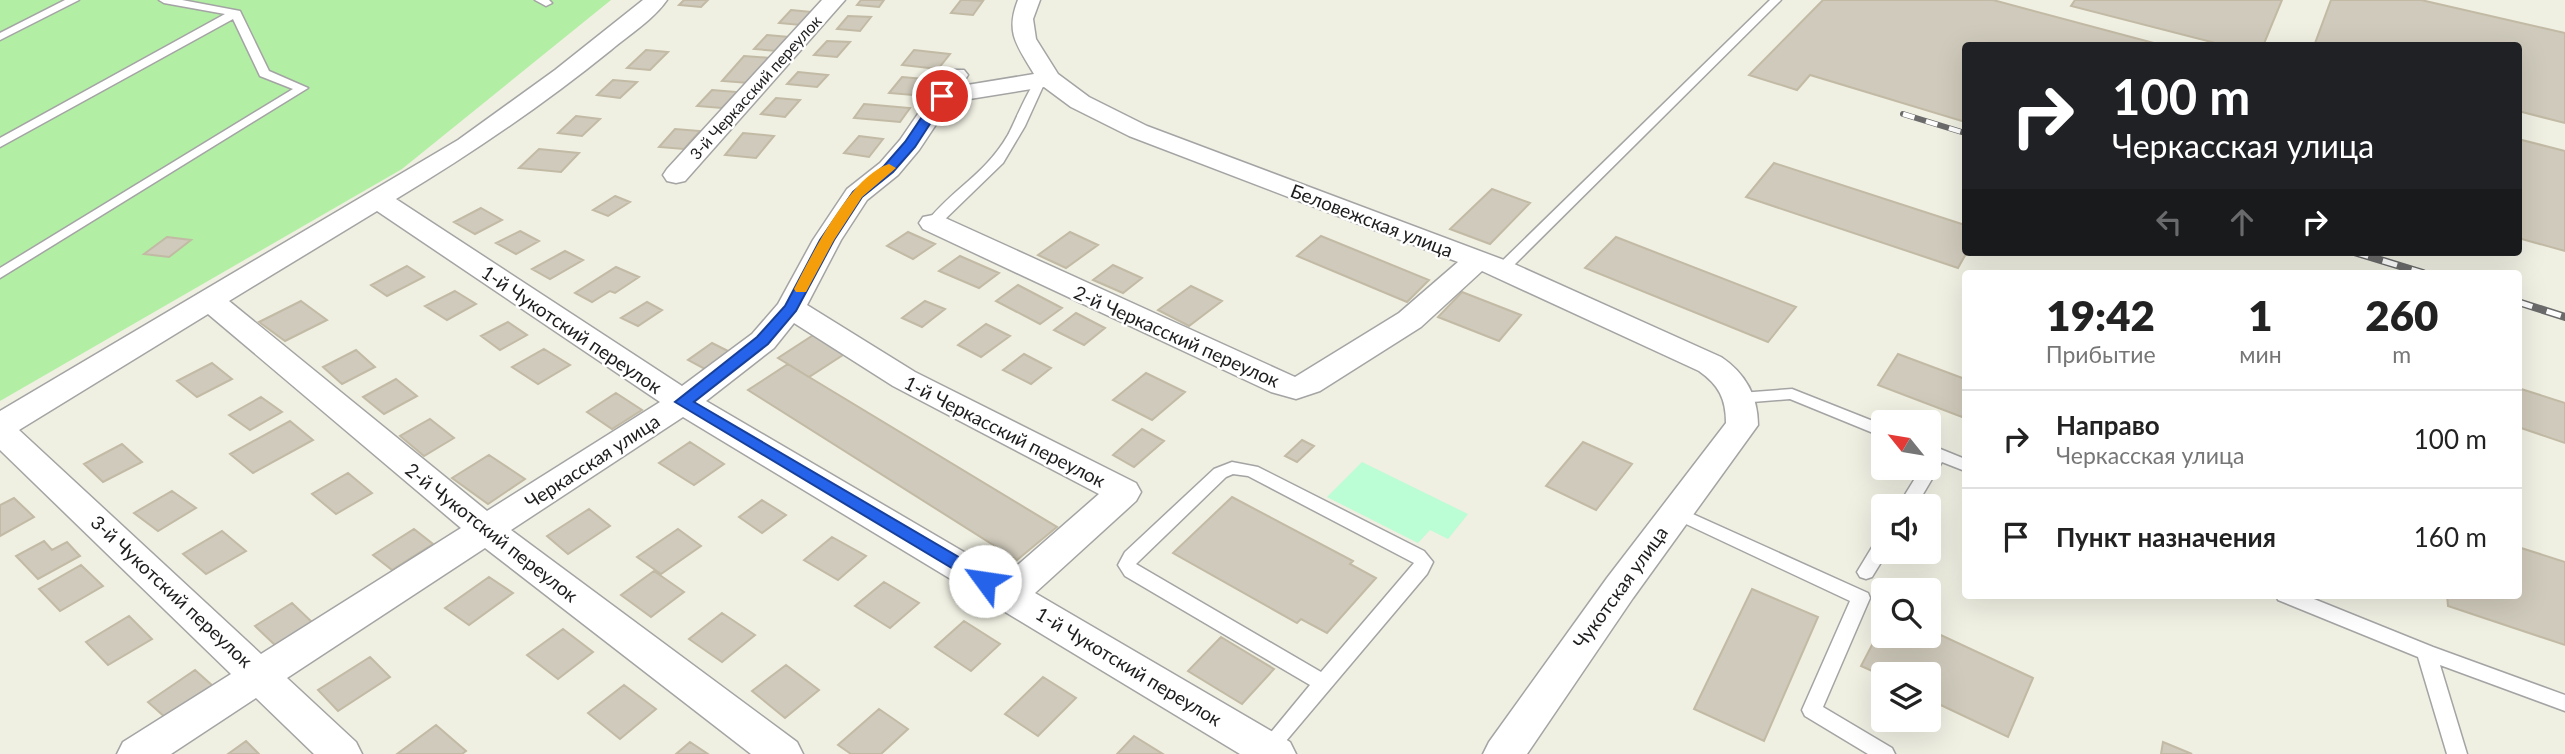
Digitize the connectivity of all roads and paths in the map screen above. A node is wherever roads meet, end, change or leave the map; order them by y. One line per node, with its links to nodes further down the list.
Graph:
1 (74, 0): 8 (lane)
2 (164, 0): 7 (lane)
3 (656, 0): 12 (street)
4 (834, 0): 11 (street, 3-й Черкасский переулок)
5 (1029, 0): 9 (street, Беловежская улица)
6 (1776, 0): 14 (lane)
7 (236, 13): 10 (lane); 15 (lane)
8 (0, 37)
9 (1044, 80): 13 (lane); 14 (street, Беловежская улица); 17 (street, Черкасская улица)
10 (0, 143)
11 (676, 175)
12 (377, 199): 16 (street); 18 (street, 1-й Чукотский переулок)
13 (933, 223): 14 (street, 2-й Черкасский переулок)
14 (1490, 265): 19 (street, Беловежская улица)
15 (0, 274)
16 (209, 300): 21 (street); 25 (street, 2-й Чукотский переулок)
17 (791, 308): 18 (street, Черкасская улица); 28 (street, 1-й Черкасский переулок)
18 (683, 402): 25 (street, Черкасская улица); 28 (street, 1-й Чукотский переулок)
19 (1741, 412): 20 (lane); 24 (street, Чукотская улица)
20 (1871, 426)
21 (0, 428): 31 (street, 3-й Чукотский переулок)
22 (1941, 455): 23 (lane)
23 (1962, 464)
24 (1675, 512): 38 (street, Чукотская улица); 39 (lane)
25 (485, 529): 31 (street, Черкасская улица); 37 (street, 2-й Чукотский переулок)
26 (1871, 564): 27 (lane)
27 (1866, 572)
28 (1008, 595): 34 (street, 1-й Чукотский переулок)
29 (2295, 599): 30 (lane)
30 (2426, 652): 33 (lane); 40 (lane)
31 (261, 675): 35 (street, Черкасская улица); 36 (street, 3-й Чукотский переулок)
32 (1324, 683): 32 (lane); 34 (lane)
33 (2565, 703)
34 (1272, 751)
35 (138, 754)
36 (341, 754)
37 (782, 754)
38 (1504, 754)
39 (1885, 754)
40 (2457, 754)

